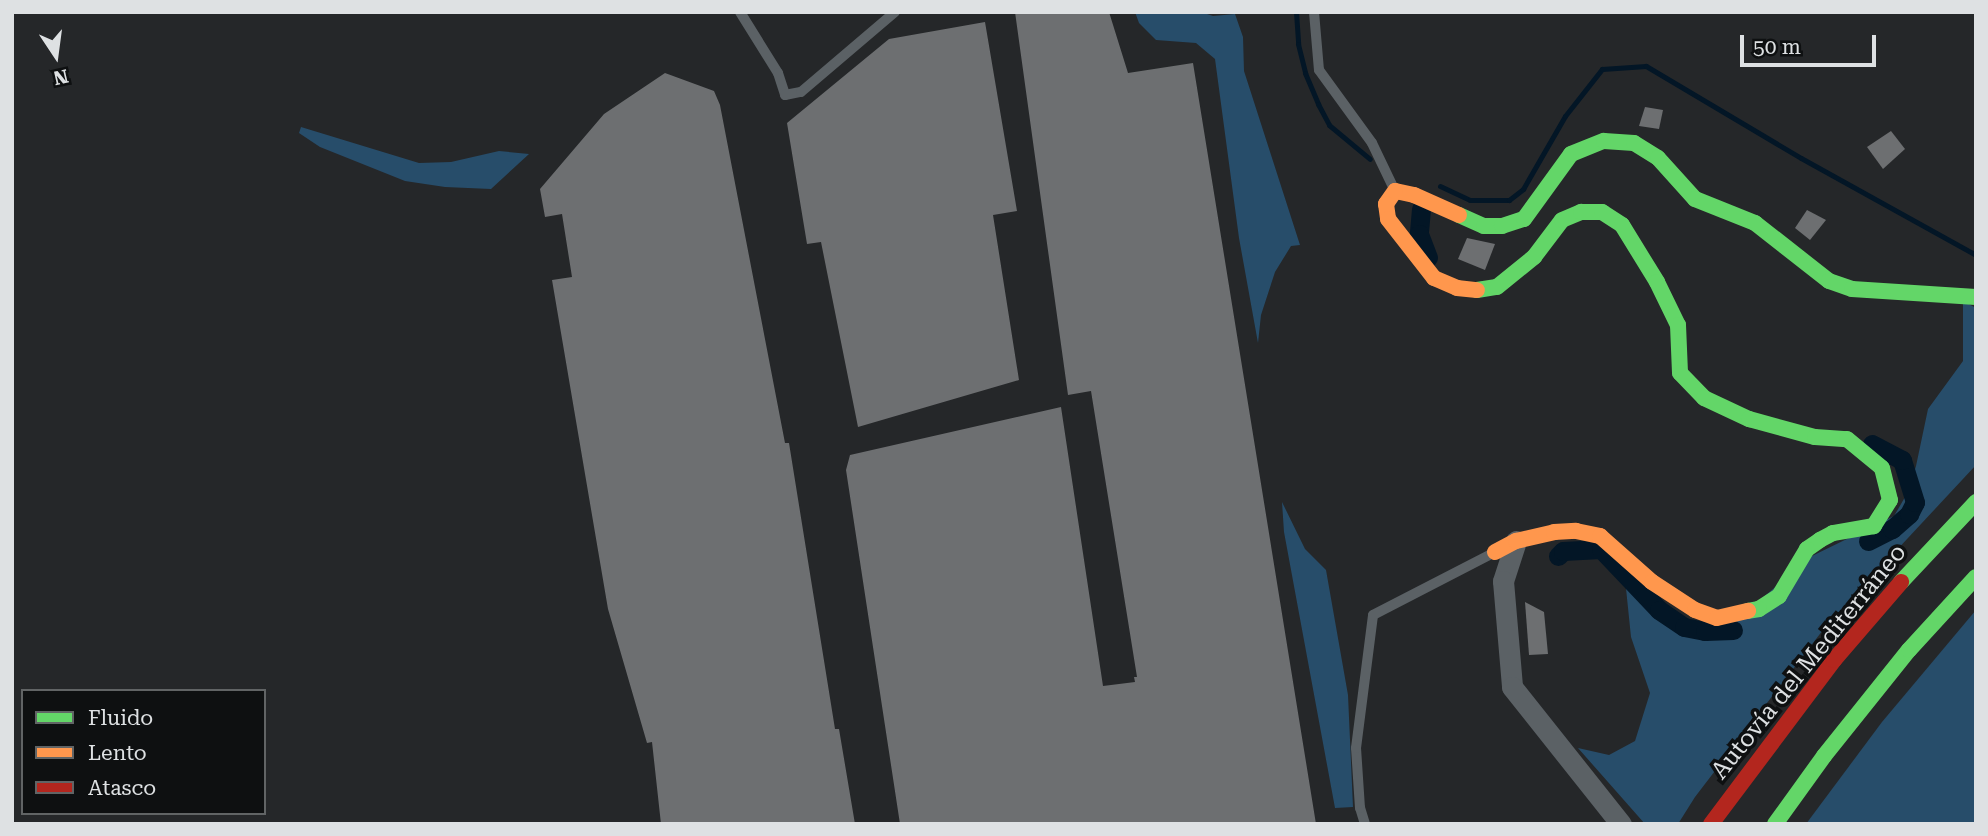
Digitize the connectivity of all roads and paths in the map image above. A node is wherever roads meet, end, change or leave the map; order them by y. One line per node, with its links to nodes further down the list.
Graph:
1 (740, 12): 2 (lane)
2 (895, 12)
3 (1314, 12): 4 (lane)
4 (1395, 191): 5 (main road); 7 (main road)
5 (1976, 298)
6 (1976, 502): 12 (main road, Autovía del Mediterráneo)
7 (1516, 541): 8 (main road); 11 (street)
8 (1495, 552): 10 (lane)
9 (1976, 577): 13 (main road)
10 (1365, 824)
11 (1621, 824)
12 (1711, 824)
13 (1775, 824)

